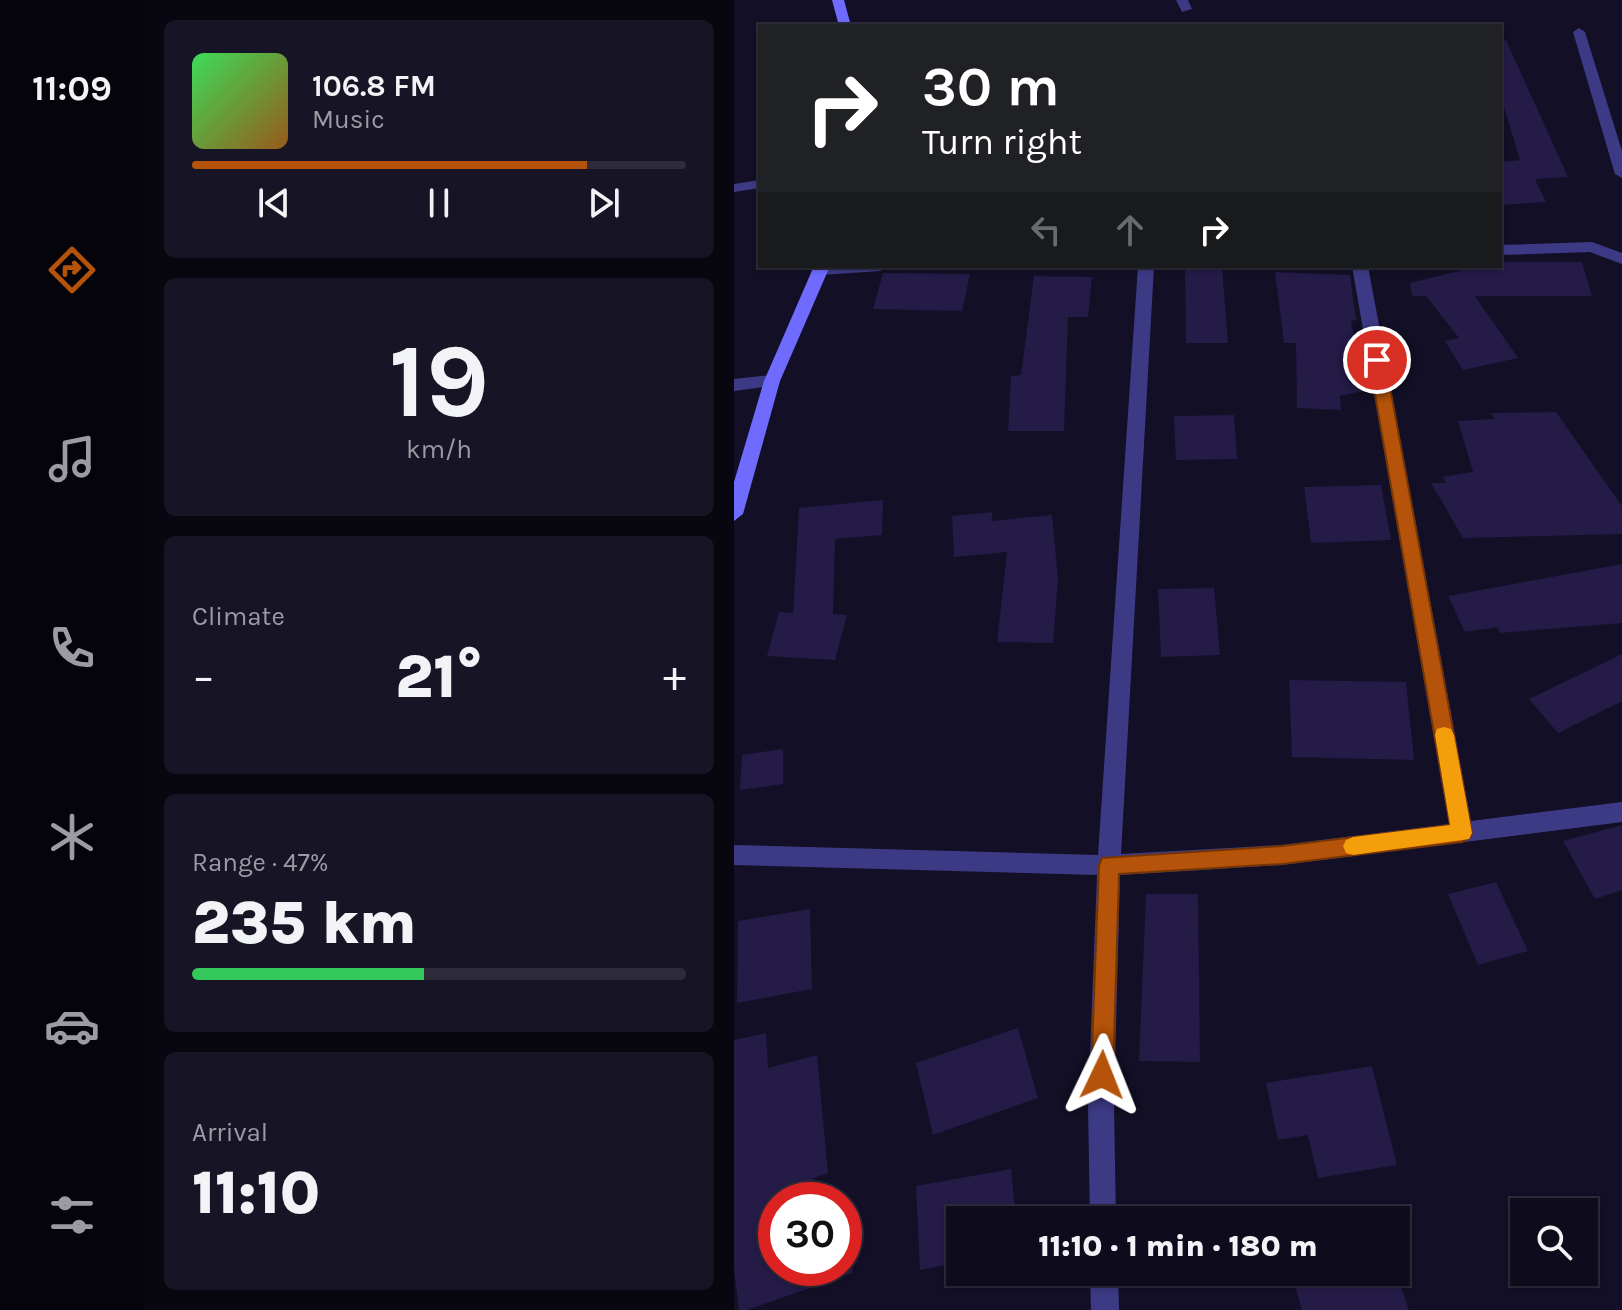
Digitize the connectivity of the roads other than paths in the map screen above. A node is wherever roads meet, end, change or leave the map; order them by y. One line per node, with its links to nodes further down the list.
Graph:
1 (838, 0): 2 (main road)
2 (844, 24)
3 (1579, 32): 4 (street)
4 (1622, 174)
5 (758, 184): 6 (street)
6 (734, 188)
7 (1622, 246): 8 (street)
8 (1592, 247): 9 (street); 10 (street)
9 (1502, 250)
10 (1622, 259)
11 (821, 268): 14 (main road)
12 (1146, 268): 20 (street)
13 (1360, 268): 18 (street)
14 (772, 381): 15 (street); 16 (main road)
15 (734, 385)
16 (734, 514)
17 (1622, 812): 18 (street)
18 (1462, 833): 20 (street)
19 (734, 855): 20 (street)
20 (1109, 865): 21 (street)
21 (1103, 1206)
22 (1104, 1286): 23 (street)
23 (1105, 1310)

